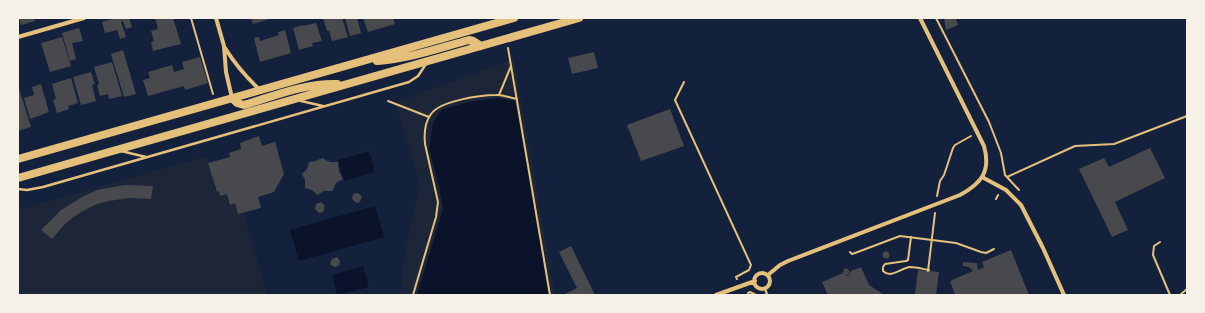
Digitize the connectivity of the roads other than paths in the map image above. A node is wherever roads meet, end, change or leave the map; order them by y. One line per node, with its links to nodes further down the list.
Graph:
1 (84, 18): 6 (street)
2 (216, 18): 7 (street)
3 (514, 18): 9 (main road)
4 (580, 18): 8 (main road)
5 (920, 18): 19 (street)
6 (18, 37)
7 (224, 46): 12 (street); 13 (street)
8 (481, 46): 9 (main road); 10 (main road)
9 (360, 62): 12 (main road)
10 (428, 62): 11 (main road); 15 (lane)
11 (346, 85): 13 (main road); 14 (main road)
12 (260, 90): 13 (main road)
13 (232, 98): 18 (main road)
14 (295, 99): 15 (lane); 16 (main road)
15 (324, 106): 17 (lane)
16 (117, 150): 17 (lane); 20 (main road)
17 (146, 157): 21 (lane)
18 (18, 159)
19 (982, 177): 22 (street); 27 (street)
20 (18, 178)
21 (18, 189)
22 (768, 275): 23 (street); 24 (street)
23 (755, 281): 24 (street); 25 (street)
24 (764, 288): 26 (lane)
25 (716, 295)
26 (767, 295)
27 (1064, 295)

